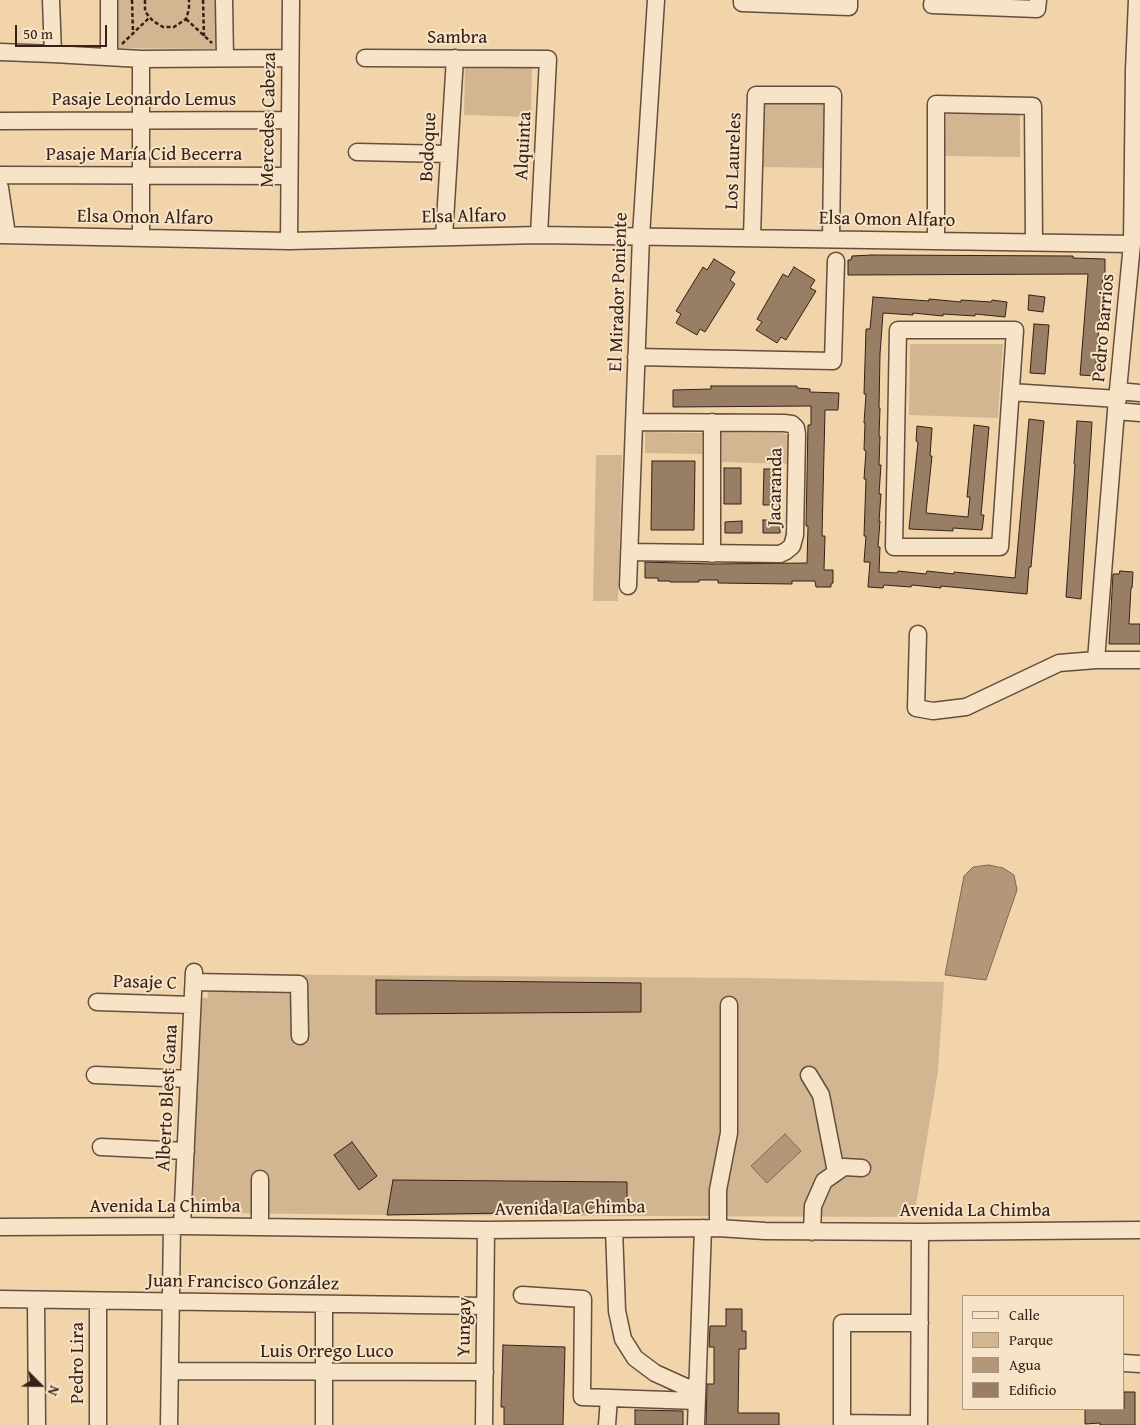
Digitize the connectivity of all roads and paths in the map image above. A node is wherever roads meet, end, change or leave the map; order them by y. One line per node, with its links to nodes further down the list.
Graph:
1 (51, 0): 20 (street)
2 (109, 0): 21 (street)
3 (132, 0): 17 (path)
4 (145, 0): 15 (path)
5 (189, 0): 16 (path)
6 (203, 0): 18 (path)
7 (224, 0): 22 (street)
8 (291, 0): 23 (street, Mercedes Cabeza)
9 (656, 0): 39 (street, El Mirador Poniente)
10 (742, 0): 11 (street)
11 (849, 0)
12 (933, 0): 13 (street)
13 (1038, 0)
14 (1137, 0): 47 (street, Pedro Barrios)
15 (150, 17): 16 (path); 17 (path)
16 (186, 19): 18 (path)
17 (133, 34): 21 (path)
18 (204, 36): 22 (path)
19 (0, 52): 20 (street)
20 (52, 54): 21 (street)
21 (109, 57): 26 (street)
22 (224, 58): 23 (street); 26 (street)
23 (290, 58): 29 (street, Mercedes Cabeza)
24 (365, 58): 25 (street, Sambra)
25 (455, 58): 27 (street, Sambra); 32 (street, Bodoque)
26 (141, 59): 28 (street)
27 (548, 59): 38 (street, Alquinta)
28 (141, 120): 29 (street, Pasaje Leonardo Lemus); 30 (street, Pasaje Leonardo Lemus); 34 (street)
29 (289, 120): 35 (street, Mercedes Cabeza)
30 (0, 121)
31 (357, 152): 32 (street)
32 (449, 154): 41 (street, Bodoque)
33 (0, 174): 34 (street, Pasaje María Cid Becerra)
34 (140, 176): 35 (street, Pasaje María Cid Becerra); 40 (street)
35 (288, 176): 44 (street, Mercedes Cabeza)
36 (0, 188): 37 (street)
37 (4, 235): 40 (street, Elsa Omon Alfaro)
38 (539, 235): 39 (street, Elsa Alfaro); 41 (street, Elsa Alfaro)
39 (641, 236): 42 (street, Elsa Omon Alfaro); 49 (street, El Mirador Poniente)
40 (141, 238): 44 (street, Elsa Omon Alfaro)
41 (444, 238): 44 (street, Elsa Alfaro)
42 (752, 238): 43 (street, Elsa Omon Alfaro); 43 (street, Los Laureles)
43 (831, 239): 45 (street, Elsa Omon Alfaro)
44 (289, 241)
45 (936, 241): 46 (street, Elsa Omon Alfaro); 46 (street)
46 (1034, 242): 47 (street, Elsa Omon Alfaro)
47 (1132, 244): 52 (street, Pedro Barrios)
48 (836, 261): 49 (street)
49 (636, 357): 54 (street, El Mirador Poniente)
50 (1011, 392): 50 (street); 52 (street)
51 (1140, 392): 52 (street)
52 (1117, 401): 53 (street); 60 (street, Pedro Barrios)
53 (1140, 413)
54 (634, 422): 55 (street, Jacaranda); 56 (street, El Mirador Poniente)
55 (712, 422): 57 (street); 57 (street, Jacaranda)
56 (629, 552): 57 (street, Jacaranda); 58 (street, El Mirador Poniente)
57 (712, 554)
58 (628, 586)
59 (918, 634): 60 (street)
60 (1096, 660): 61 (street)
61 (1140, 660)
62 (97, 1002): 63 (street, Pasaje C)
63 (192, 1004): 65 (street, Alberto Blest Gana); 68 (street, Alberto Blest Gana)
64 (728, 1005): 78 (street)
65 (300, 1036)
66 (95, 1075): 68 (street)
67 (809, 1075): 72 (street)
68 (189, 1079): 70 (street, Alberto Blest Gana)
69 (101, 1147): 70 (street)
70 (186, 1151): 74 (street, Alberto Blest Gana)
71 (862, 1168): 72 (street)
72 (836, 1172): 81 (street)
73 (260, 1180): 76 (street)
74 (177, 1226): 75 (street, Avenida La Chimba); 76 (street, Avenida La Chimba); 87 (street, Alberto Blest Gana)
75 (0, 1227)
76 (260, 1227): 79 (street, Avenida La Chimba)
77 (614, 1228): 78 (street, Avenida La Chimba); 79 (street, Avenida La Chimba); 96 (street)
78 (710, 1228): 81 (street, Avenida La Chimba); 96 (street)
79 (486, 1230): 89 (street, Yungay)
80 (1140, 1230): 82 (street, Avenida La Chimba)
81 (812, 1232): 82 (street, Avenida La Chimba)
82 (920, 1232): 90 (street)
83 (522, 1295): 97 (street)
84 (0, 1299): 85 (street, Juan Francisco González)
85 (36, 1300): 86 (street, Juan Francisco González); 99 (street)
86 (98, 1301): 87 (street, Juan Francisco González); 100 (street, Pedro Lira)
87 (171, 1302): 88 (street, Juan Francisco González); 93 (street, Alberto Blest Gana)
88 (324, 1304): 89 (street, Juan Francisco González); 94 (street)
89 (485, 1306): 95 (street, Yungay)
90 (920, 1324): 98 (street); 98 (street)
91 (1125, 1363): 92 (street)
92 (1140, 1364)
93 (170, 1372): 94 (street, Luis Orrego Luco); 101 (street, Alberto Blest Gana)
94 (324, 1372): 95 (street, Luis Orrego Luco); 102 (street)
95 (485, 1372): 103 (street, Yungay)
96 (697, 1394): 97 (street); 105 (street)
97 (609, 1398): 104 (street)
98 (919, 1424)
99 (37, 1425)
100 (98, 1425)
101 (170, 1425)
102 (324, 1425)
103 (484, 1425)
104 (608, 1425)
105 (696, 1425)

